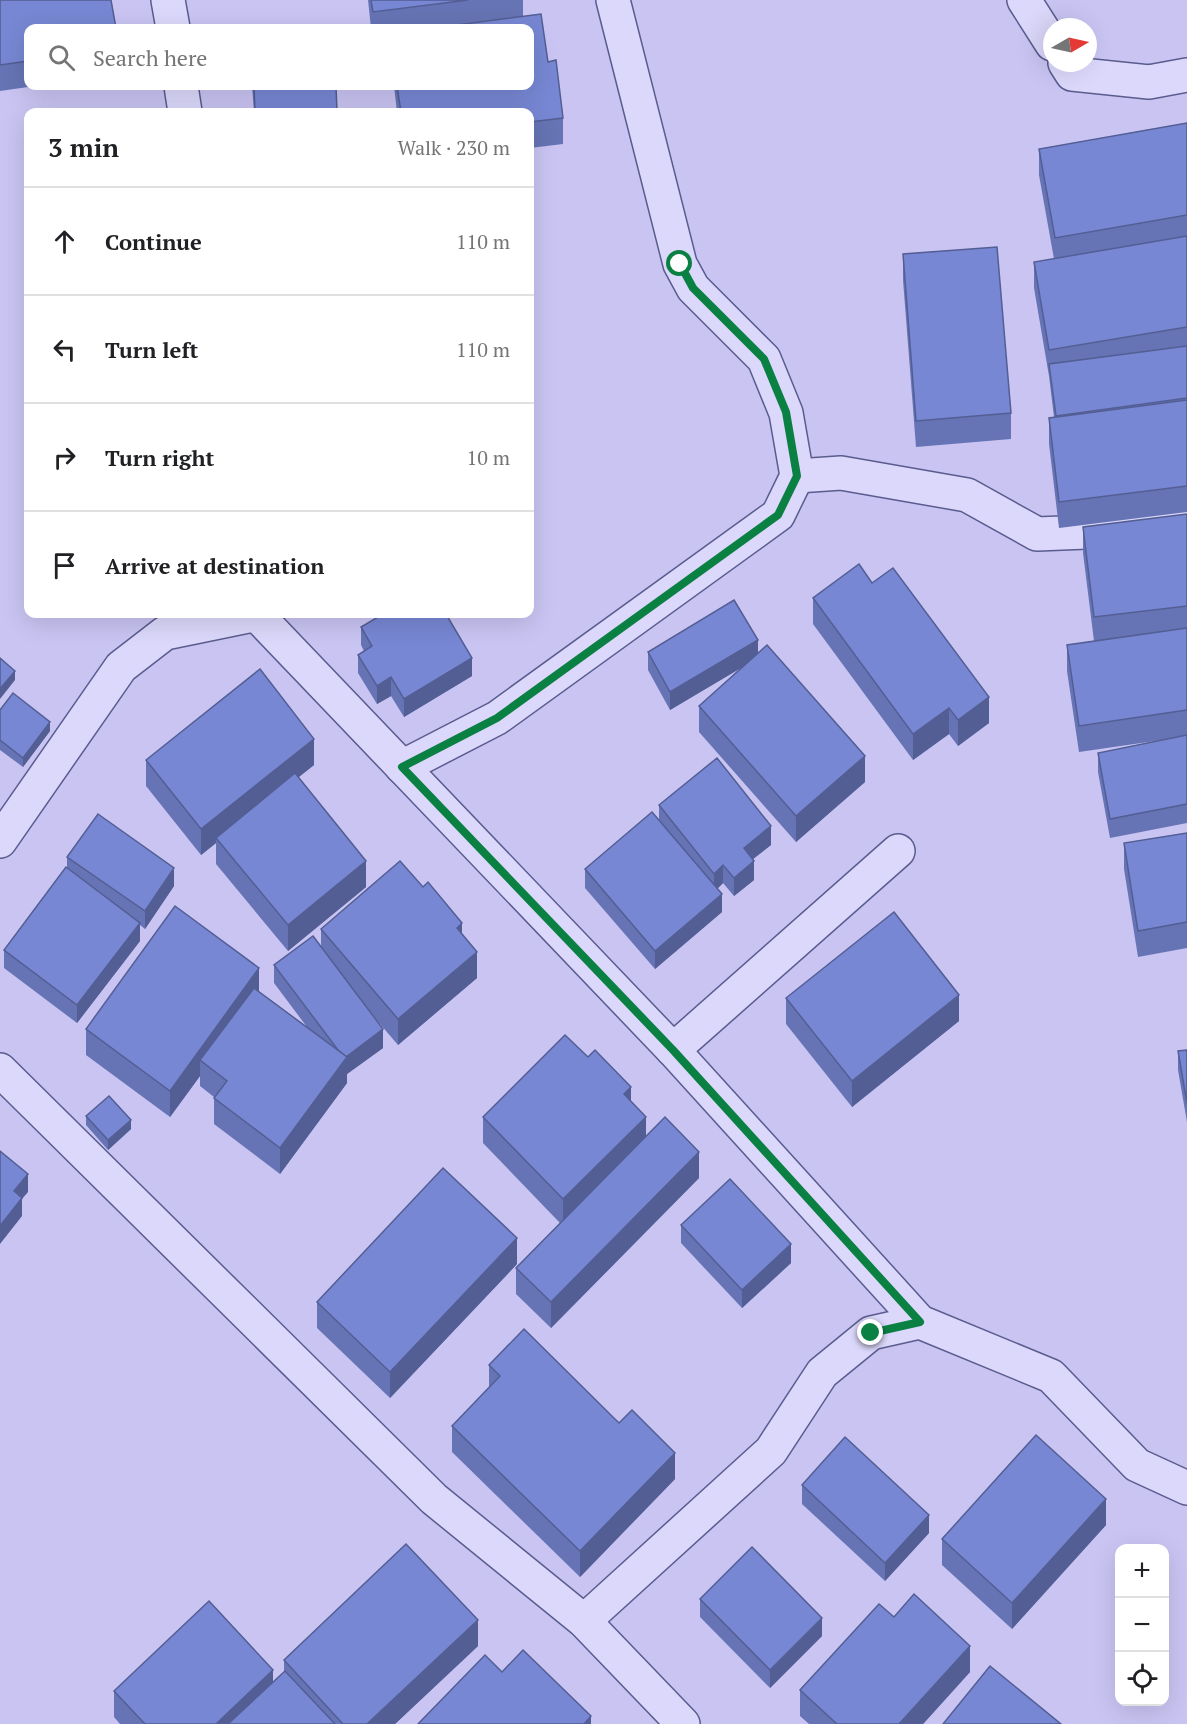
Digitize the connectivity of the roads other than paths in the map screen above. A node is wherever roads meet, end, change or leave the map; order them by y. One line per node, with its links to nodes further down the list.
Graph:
1 (168, 0): 4 (street)
2 (613, 0): 10 (street)
3 (1024, 0): 5 (street)
4 (172, 24)
5 (1043, 30)
6 (1071, 72): 7 (street)
7 (1187, 75)
8 (182, 90): 9 (street)
9 (184, 108)
10 (797, 476): 11 (street); 14 (street)
11 (1187, 528)
12 (238, 618): 15 (street)
13 (261, 618): 14 (street)
14 (402, 767): 17 (street)
15 (0, 842)
16 (898, 851): 17 (street)
17 (673, 1050): 19 (street)
18 (0, 1070): 21 (street)
19 (920, 1322): 20 (street); 21 (street)
20 (1187, 1488)
21 (584, 1621): 22 (street)
22 (683, 1724)

